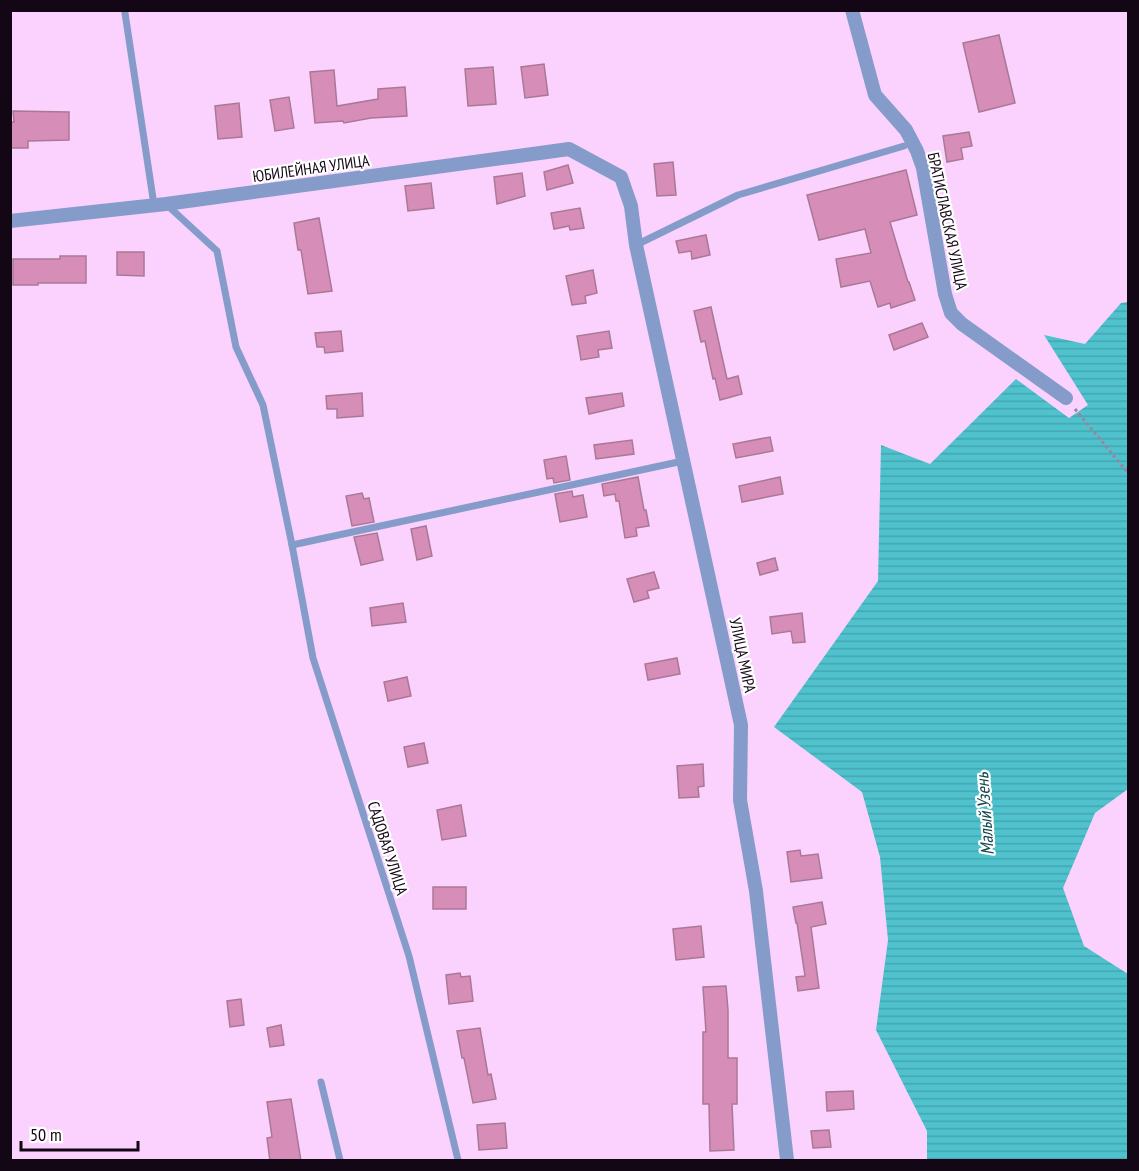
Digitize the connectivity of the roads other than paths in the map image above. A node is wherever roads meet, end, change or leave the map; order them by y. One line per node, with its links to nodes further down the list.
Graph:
1 (125, 10): 5 (lane)
2 (852, 10): 8 (street, БРАТИСЛАВСКАЯ УЛИЦА)
3 (904, 146): 7 (lane)
4 (609, 171): 5 (street, ЮБИЛЕЙНАЯ УЛИЦА); 7 (street, УЛИЦА МИРА)
5 (160, 205): 6 (street, ЮБИЛЕЙНАЯ УЛИЦА); 10 (lane, САДОВАЯ УЛИЦА)
6 (10, 221)
7 (636, 244): 9 (street, УЛИЦА МИРА)
8 (1066, 398)
9 (683, 461): 10 (lane); 14 (street, УЛИЦА МИРА)
10 (292, 545): 13 (lane, САДОВАЯ УЛИЦА)
11 (321, 1082): 12 (lane)
12 (340, 1161)
13 (458, 1161)
14 (787, 1161)

